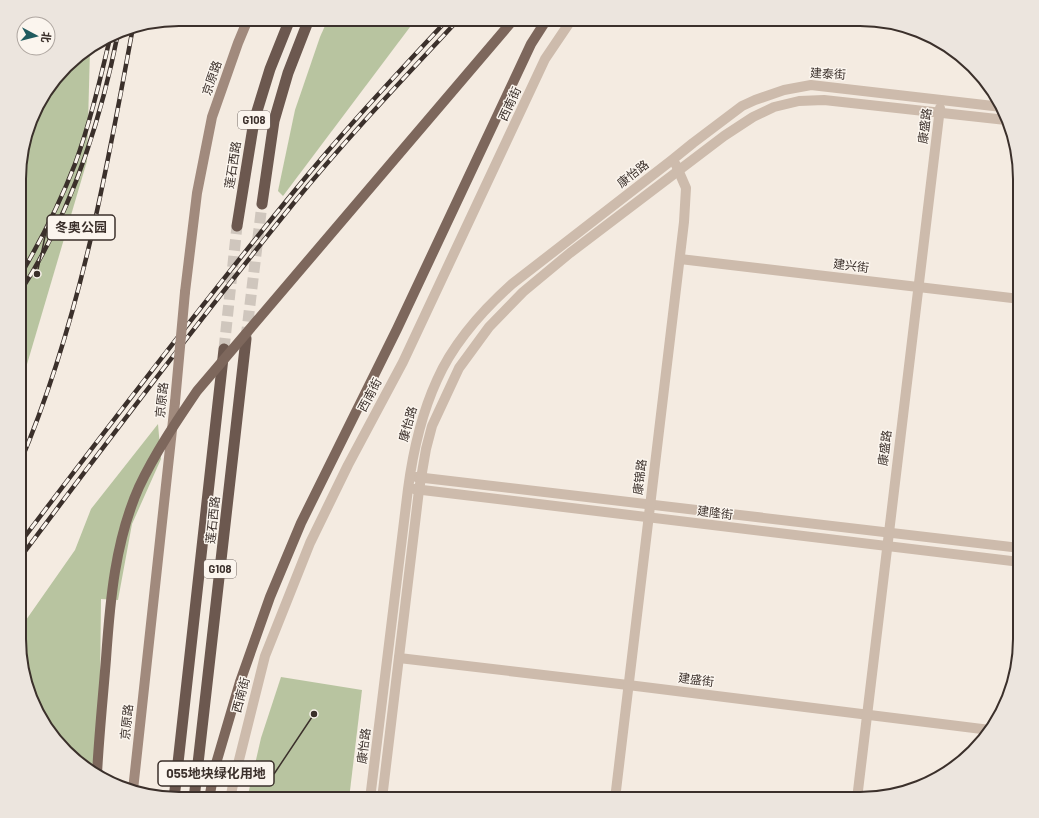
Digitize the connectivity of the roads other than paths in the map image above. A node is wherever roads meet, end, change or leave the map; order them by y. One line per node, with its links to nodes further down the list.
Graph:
1 (245, 26): 35 (main road, 京原路, bridge)
2 (287, 26): 14 (highway, 莲石西路 / G108)
3 (306, 26): 13 (highway, G108)
4 (508, 26): 34 (main road, bridge)
5 (543, 26): 38 (main road)
6 (567, 26): 39 (street, 西南街)
7 (942, 100): 8 (street, 建泰街); 9 (street, 康盛路); 11 (street, 建泰街)
8 (994, 106)
9 (940, 113): 10 (street); 12 (street); 16 (street, 康盛路)
10 (1000, 119)
11 (672, 160): 12 (street, 康锦路); 20 (street, 康怡路)
12 (679, 171): 15 (street, 康锦路); 21 (street, 康怡路)
13 (262, 204)
14 (237, 226)
15 (680, 259): 16 (street, 建兴街); 24 (street, 康锦路)
16 (918, 287): 17 (street, 建兴街); 26 (street, 康盛路)
17 (1013, 298)
18 (246, 339): 37 (highway, 莲石西路 / G108)
19 (224, 349): 36 (highway, 莲石西路 / G108)
20 (410, 476): 21 (street, 建隆街); 22 (street, 康怡路)
21 (421, 477): 23 (street, 康怡路); 24 (street, 建隆街)
22 (408, 489): 23 (street, 建隆街); 40 (street, 康怡路)
23 (419, 490): 25 (street, 建隆街); 30 (street, 康怡路)
24 (650, 505): 25 (street, 康锦路); 26 (street, 建隆街)
25 (648, 518): 27 (street, 建隆街); 31 (street, 康锦路)
26 (888, 532): 27 (street, 康盛路); 28 (street, 建隆街)
27 (887, 546): 29 (street, 建隆街); 32 (street, 康盛路)
28 (1013, 547)
29 (1013, 561)
30 (399, 658): 31 (street, 建盛街); 41 (street, 康怡路)
31 (628, 685): 32 (street, 建盛街); 42 (street, 康锦路)
32 (868, 714): 33 (street, 建盛街); 43 (street, 康盛路)
33 (983, 729)
34 (97, 768)
35 (134, 785)
36 (175, 792)
37 (195, 792)
38 (210, 792)
39 (231, 792)
40 (371, 792)
41 (383, 792)
42 (616, 792)
43 (858, 792)

